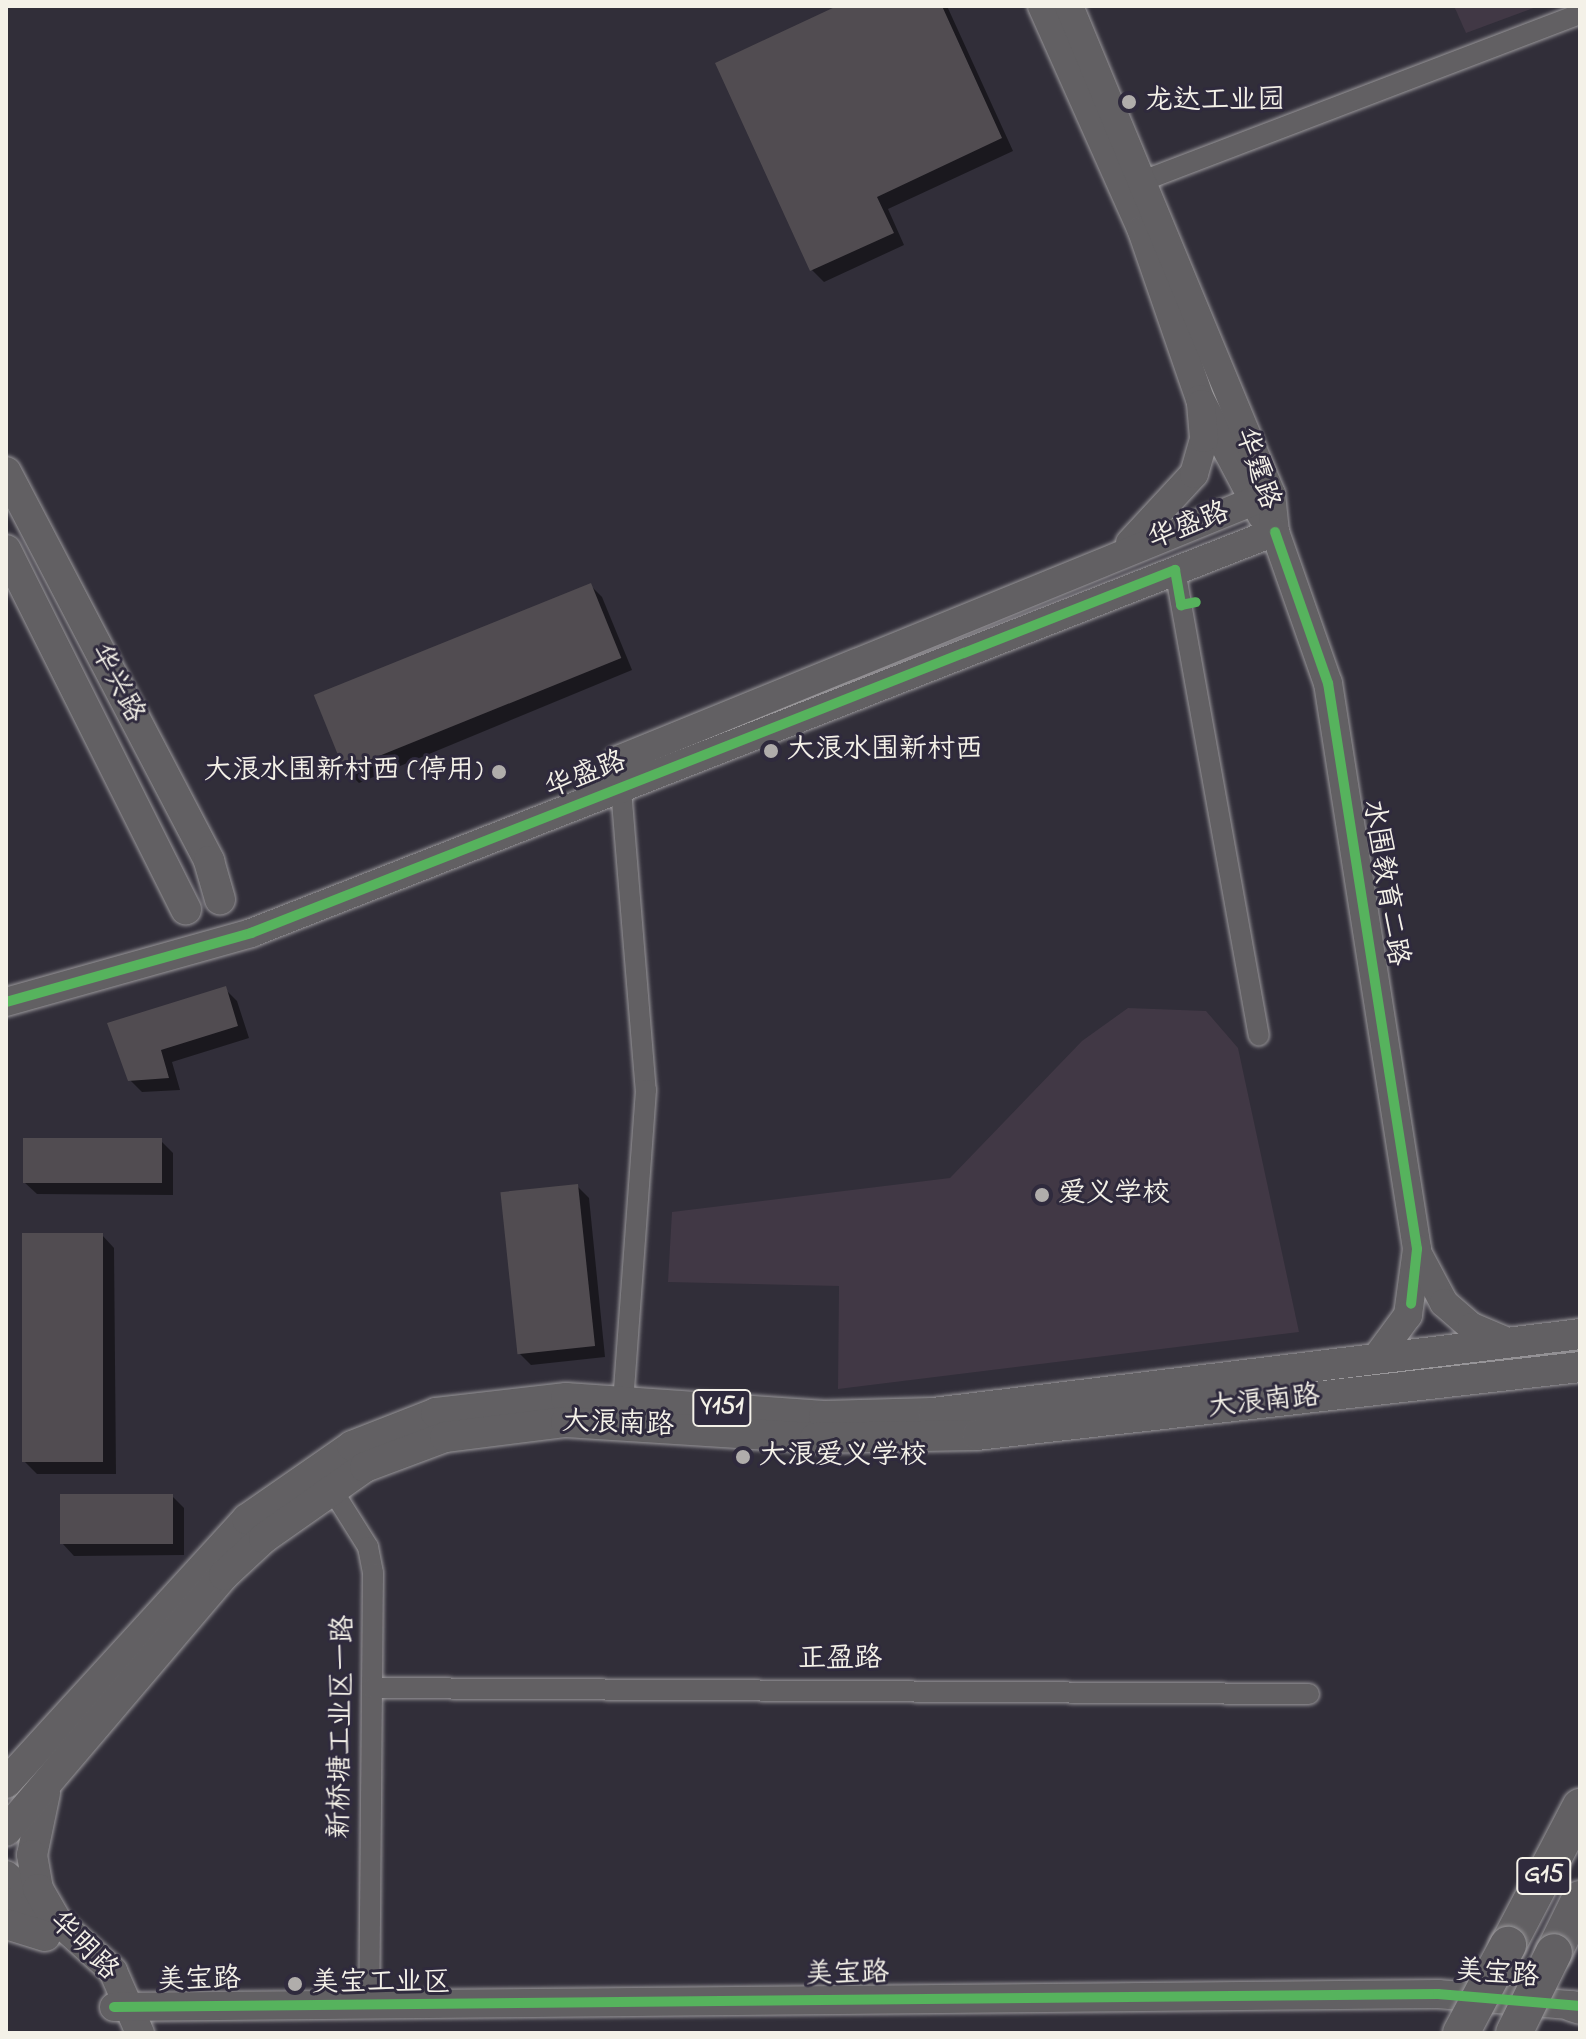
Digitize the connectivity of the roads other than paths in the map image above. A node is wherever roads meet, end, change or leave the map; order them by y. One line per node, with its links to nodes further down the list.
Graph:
1 (1042, 6): 5 (main road, 华霆路)
2 (1069, 6): 4 (main road, 华霆路)
3 (1580, 14): 4 (street)
4 (1145, 180): 7 (main road, 华霆路)
5 (1200, 399): 7 (main road, 华霆路); 10 (main road)
6 (6, 472): 13 (main road, 华兴路)
7 (1261, 499): 8 (main road, 华霆路); 10 (main road, 华盛路)
8 (1275, 532): 11 (main road, 华盛路); 17 (main road, 水围教育二路)
9 (6, 550): 14 (main road, 华兴路)
10 (1110, 557): 12 (main road, 华盛路)
11 (1175, 570): 12 (main road, 华盛路); 16 (street)
12 (621, 789): 15 (main road, 华盛路); 22 (street)
13 (220, 899): 14 (main road)
14 (186, 910)
15 (6, 1002)
16 (1259, 1035)
17 (1417, 1249): 19 (main road); 20 (main road)
18 (1580, 1334): 19 (main road, 大浪南路 / Y151)
19 (1510, 1343): 20 (main road, 大浪南路 / Y151)
20 (1377, 1357): 22 (main road, 大浪南路 / Y151)
21 (1580, 1367): 23 (main road, 大浪南路 / Y151)
22 (623, 1400): 23 (main road, 大浪南路 / Y151)
23 (324, 1478): 24 (street, 新桥塘工业区一路); 26 (main road, 大浪南路 / Y151); 27 (main road, 大浪南路 / Y151)
24 (372, 1688): 25 (street, 正盈路); 35 (street, 新桥塘工业区一路)
25 (1309, 1694)
26 (53, 1775): 29 (main road, 大浪南路 / Y151); 34 (main road)
27 (6, 1783)
28 (1580, 1807): 39 (highway, G15, bridge)
29 (6, 1831)
30 (6, 1875): 34 (main road, 华明路)
31 (1580, 1899): 40 (highway, G15, bridge)
32 (6, 1902): 34 (main road, 华明路)
33 (6, 1924): 34 (main road)
34 (50, 1928): 37 (main road, 华明路)
35 (369, 2003): 36 (main road, 美宝路); 37 (main road, 美宝路)
36 (1577, 2007)
37 (123, 2015): 38 (main road, 华明路)
38 (140, 2033)
39 (1461, 2033)
40 (1514, 2033)

